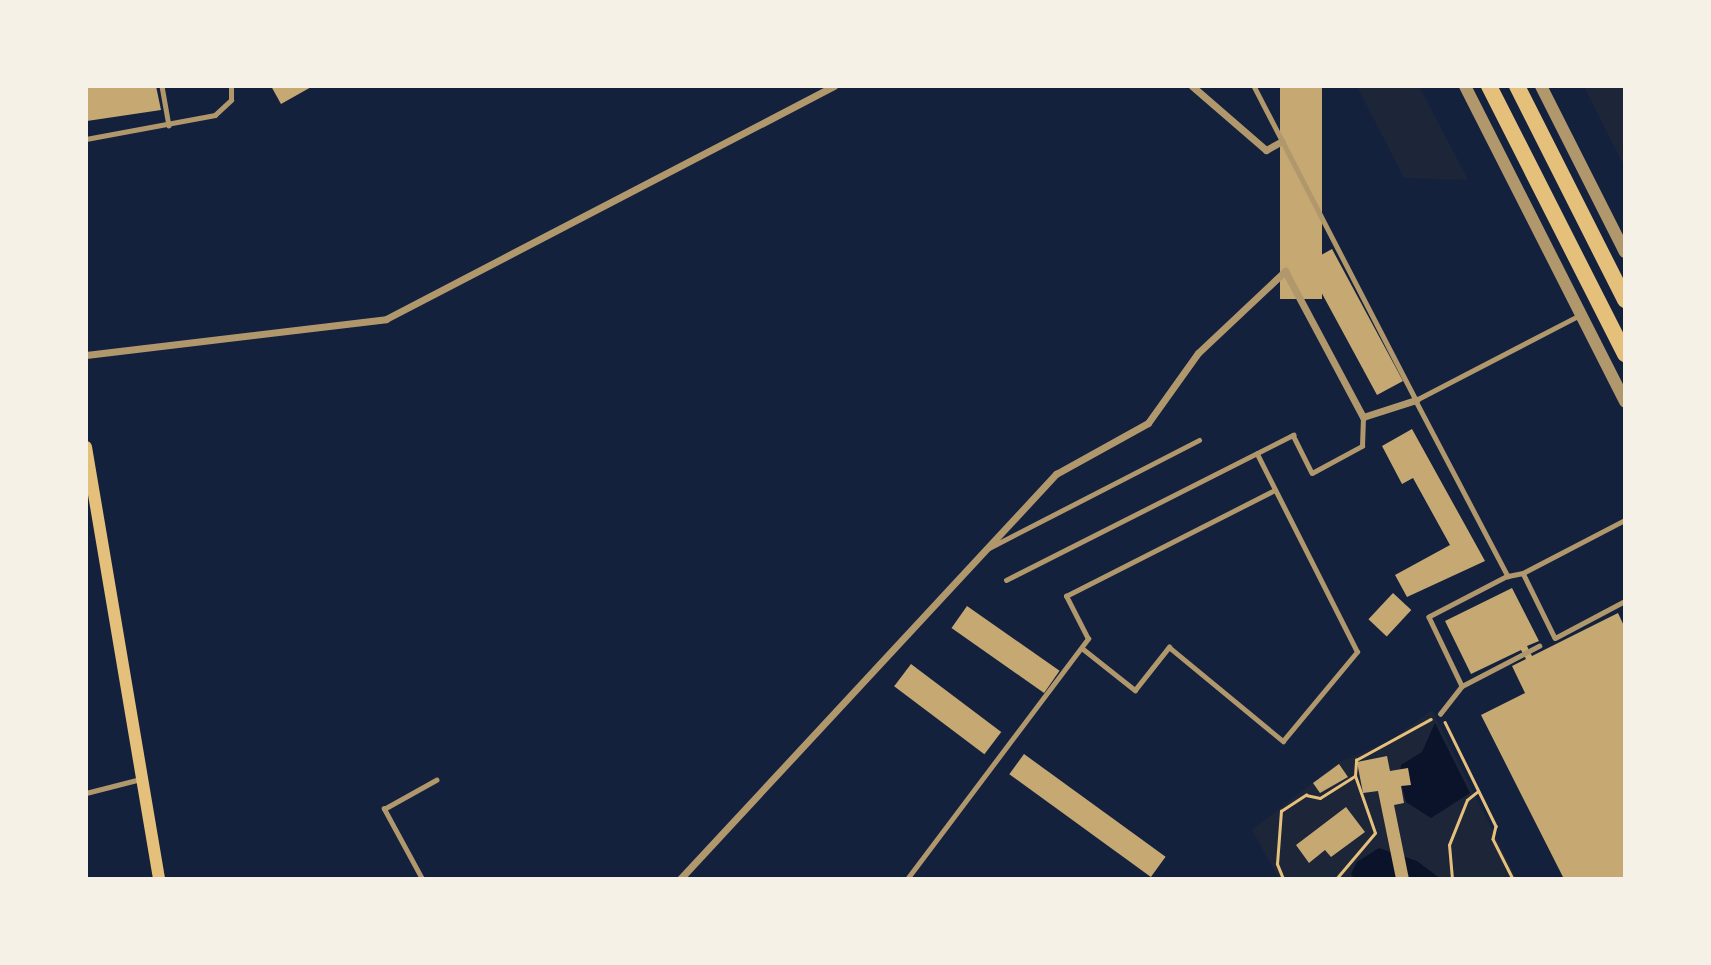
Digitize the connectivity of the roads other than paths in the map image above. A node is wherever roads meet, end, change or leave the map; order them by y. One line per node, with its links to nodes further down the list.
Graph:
1 (163, 86): 10 (lane)
2 (231, 86): 10 (lane)
3 (834, 86): 17 (street)
4 (1192, 86): 12 (street)
5 (1254, 86): 12 (lane)
6 (1465, 86): 15 (street)
7 (1489, 86): 16 (highway)
8 (1517, 86): 14 (highway)
9 (1541, 86): 13 (street)
10 (169, 125): 11 (lane)
11 (86, 138)
12 (1282, 141): 18 (lane)
13 (1625, 252)
14 (1625, 300)
15 (1581, 314): 18 (lane); 19 (street)
16 (1625, 354)
17 (86, 355)
18 (1416, 400): 20 (street); 28 (lane)
19 (1625, 402)
20 (1363, 417): 23 (lane); 26 (street)
21 (1199, 440): 26 (lane)
22 (86, 452): 35 (main road)
23 (1257, 454): 24 (lane); 29 (lane)
24 (1275, 490): 32 (lane); 32 (lane)
25 (1625, 520): 27 (lane)
26 (985, 550): 40 (street)
27 (1523, 573): 28 (lane); 30 (lane)
28 (1508, 576): 33 (lane)
29 (1006, 580)
30 (1625, 601)
31 (1539, 646): 33 (lane)
32 (1082, 648): 41 (lane)
33 (1462, 686): 34 (lane)
34 (1440, 713)
35 (142, 779): 37 (lane); 38 (main road)
36 (436, 780): 39 (lane)
37 (86, 793)
38 (159, 879)
39 (422, 879)
40 (680, 879)
41 (907, 879)

